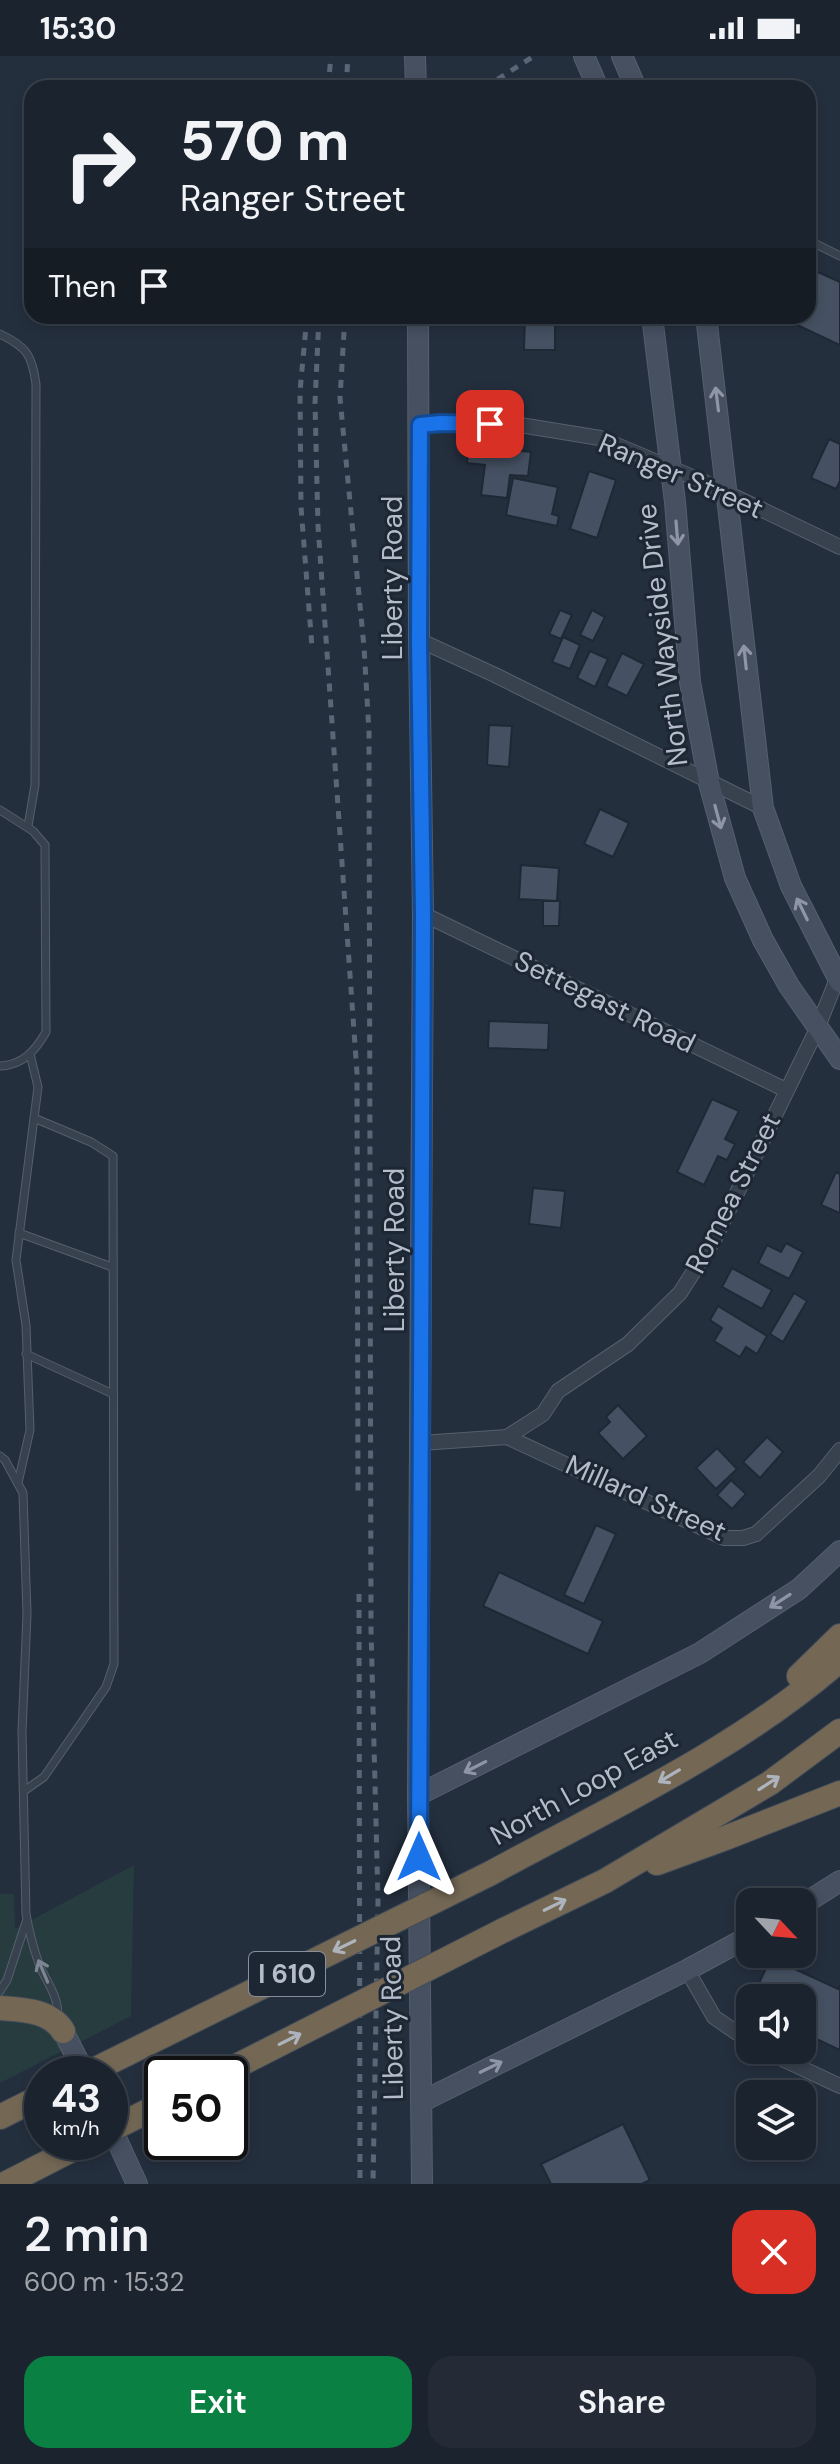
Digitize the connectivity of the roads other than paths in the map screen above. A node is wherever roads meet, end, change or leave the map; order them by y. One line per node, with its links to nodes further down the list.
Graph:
1 (415, 56): 4 (main road)
2 (584, 56): 5 (main road)
3 (622, 56): 6 (main road)
4 (416, 80)
5 (594, 80)
6 (632, 80)
7 (816, 244): 8 (lane)
8 (840, 256)
9 (418, 324): 13 (main road, Liberty Road)
10 (653, 324): 14 (main road, North Wayside Drive)
11 (707, 324): 15 (main road, one-way to 11)
12 (0, 334): 21 (lane)
13 (420, 425): 14 (street, Ranger Street); 17 (main road, Liberty Road)
14 (670, 468): 15 (street, Ranger Street); 18 (main road, North Wayside Drive, one-way to 18)
15 (727, 493): 16 (street, Ranger Street); 19 (main road, one-way to 15)
16 (840, 547)
17 (419, 640): 18 (street); 22 (main road, Liberty Road)
18 (709, 783): 19 (street); 24 (main road, North Wayside Drive, one-way to 24)
19 (763, 808): 23 (main road, one-way to 19)
20 (0, 810): 21 (lane)
21 (28, 826): 25 (lane)
22 (423, 914): 28 (street, Settegast Road); 35 (main road, Liberty Road)
23 (839, 978): 24 (street, Romea Street)
24 (817, 1029): 26 (main road, North Wayside Drive); 28 (street, Romea Street)
25 (30, 1054): 27 (lane); 29 (lane)
26 (840, 1059)
27 (0, 1066)
28 (786, 1090): 34 (street, Romea Street)
29 (34, 1118): 30 (lane); 31 (lane)
30 (19, 1233): 31 (lane); 32 (lane)
31 (112, 1267): 33 (lane)
32 (26, 1354): 33 (lane); 38 (lane)
33 (113, 1394): 44 (lane)
34 (507, 1437): 35 (street, Millard Street); 36 (street, Millard Street)
35 (421, 1443): 46 (main road, Liberty Road)
36 (840, 1450)
37 (0, 1456): 38 (lane)
38 (18, 1484): 44 (lane)
39 (840, 1551): 46 (main road, one-way to 46)
40 (840, 1636): 43 (highway)
41 (840, 1660): 43 (highway, North Loop East / I 610)
42 (840, 1731): 47 (highway, I 610, one-way to 42)
43 (736, 1736): 58 (highway, North Loop East / I 610, one-way to 58, bridge)
44 (24, 1791): 50 (lane)
45 (840, 1793): 47 (highway)
46 (418, 1795): 62 (main road, Liberty Road)
47 (605, 1881): 59 (highway, I 610, one-way to 47, bridge)
48 (840, 1881): 49 (main road)
49 (816, 1896)
50 (27, 1921): 53 (lane); 55 (lane, one-way to 50)
51 (736, 1944): 52 (main road)
52 (687, 1970): 56 (street); 62 (main road, one-way to 52)
53 (0, 1991)
54 (0, 2008): 55 (highway)
55 (60, 2025): 57 (main road)
56 (736, 2032)
57 (76, 2056)
58 (121, 2056)
59 (248, 2060)
60 (793, 2064): 61 (street)
61 (840, 2086)
62 (421, 2102): 69 (main road, Liberty Road)
63 (24, 2105): 64 (highway)
64 (0, 2117)
65 (51, 2160): 67 (highway)
66 (125, 2160): 68 (main road)
67 (5, 2184)
68 (137, 2184)
69 (422, 2184)

